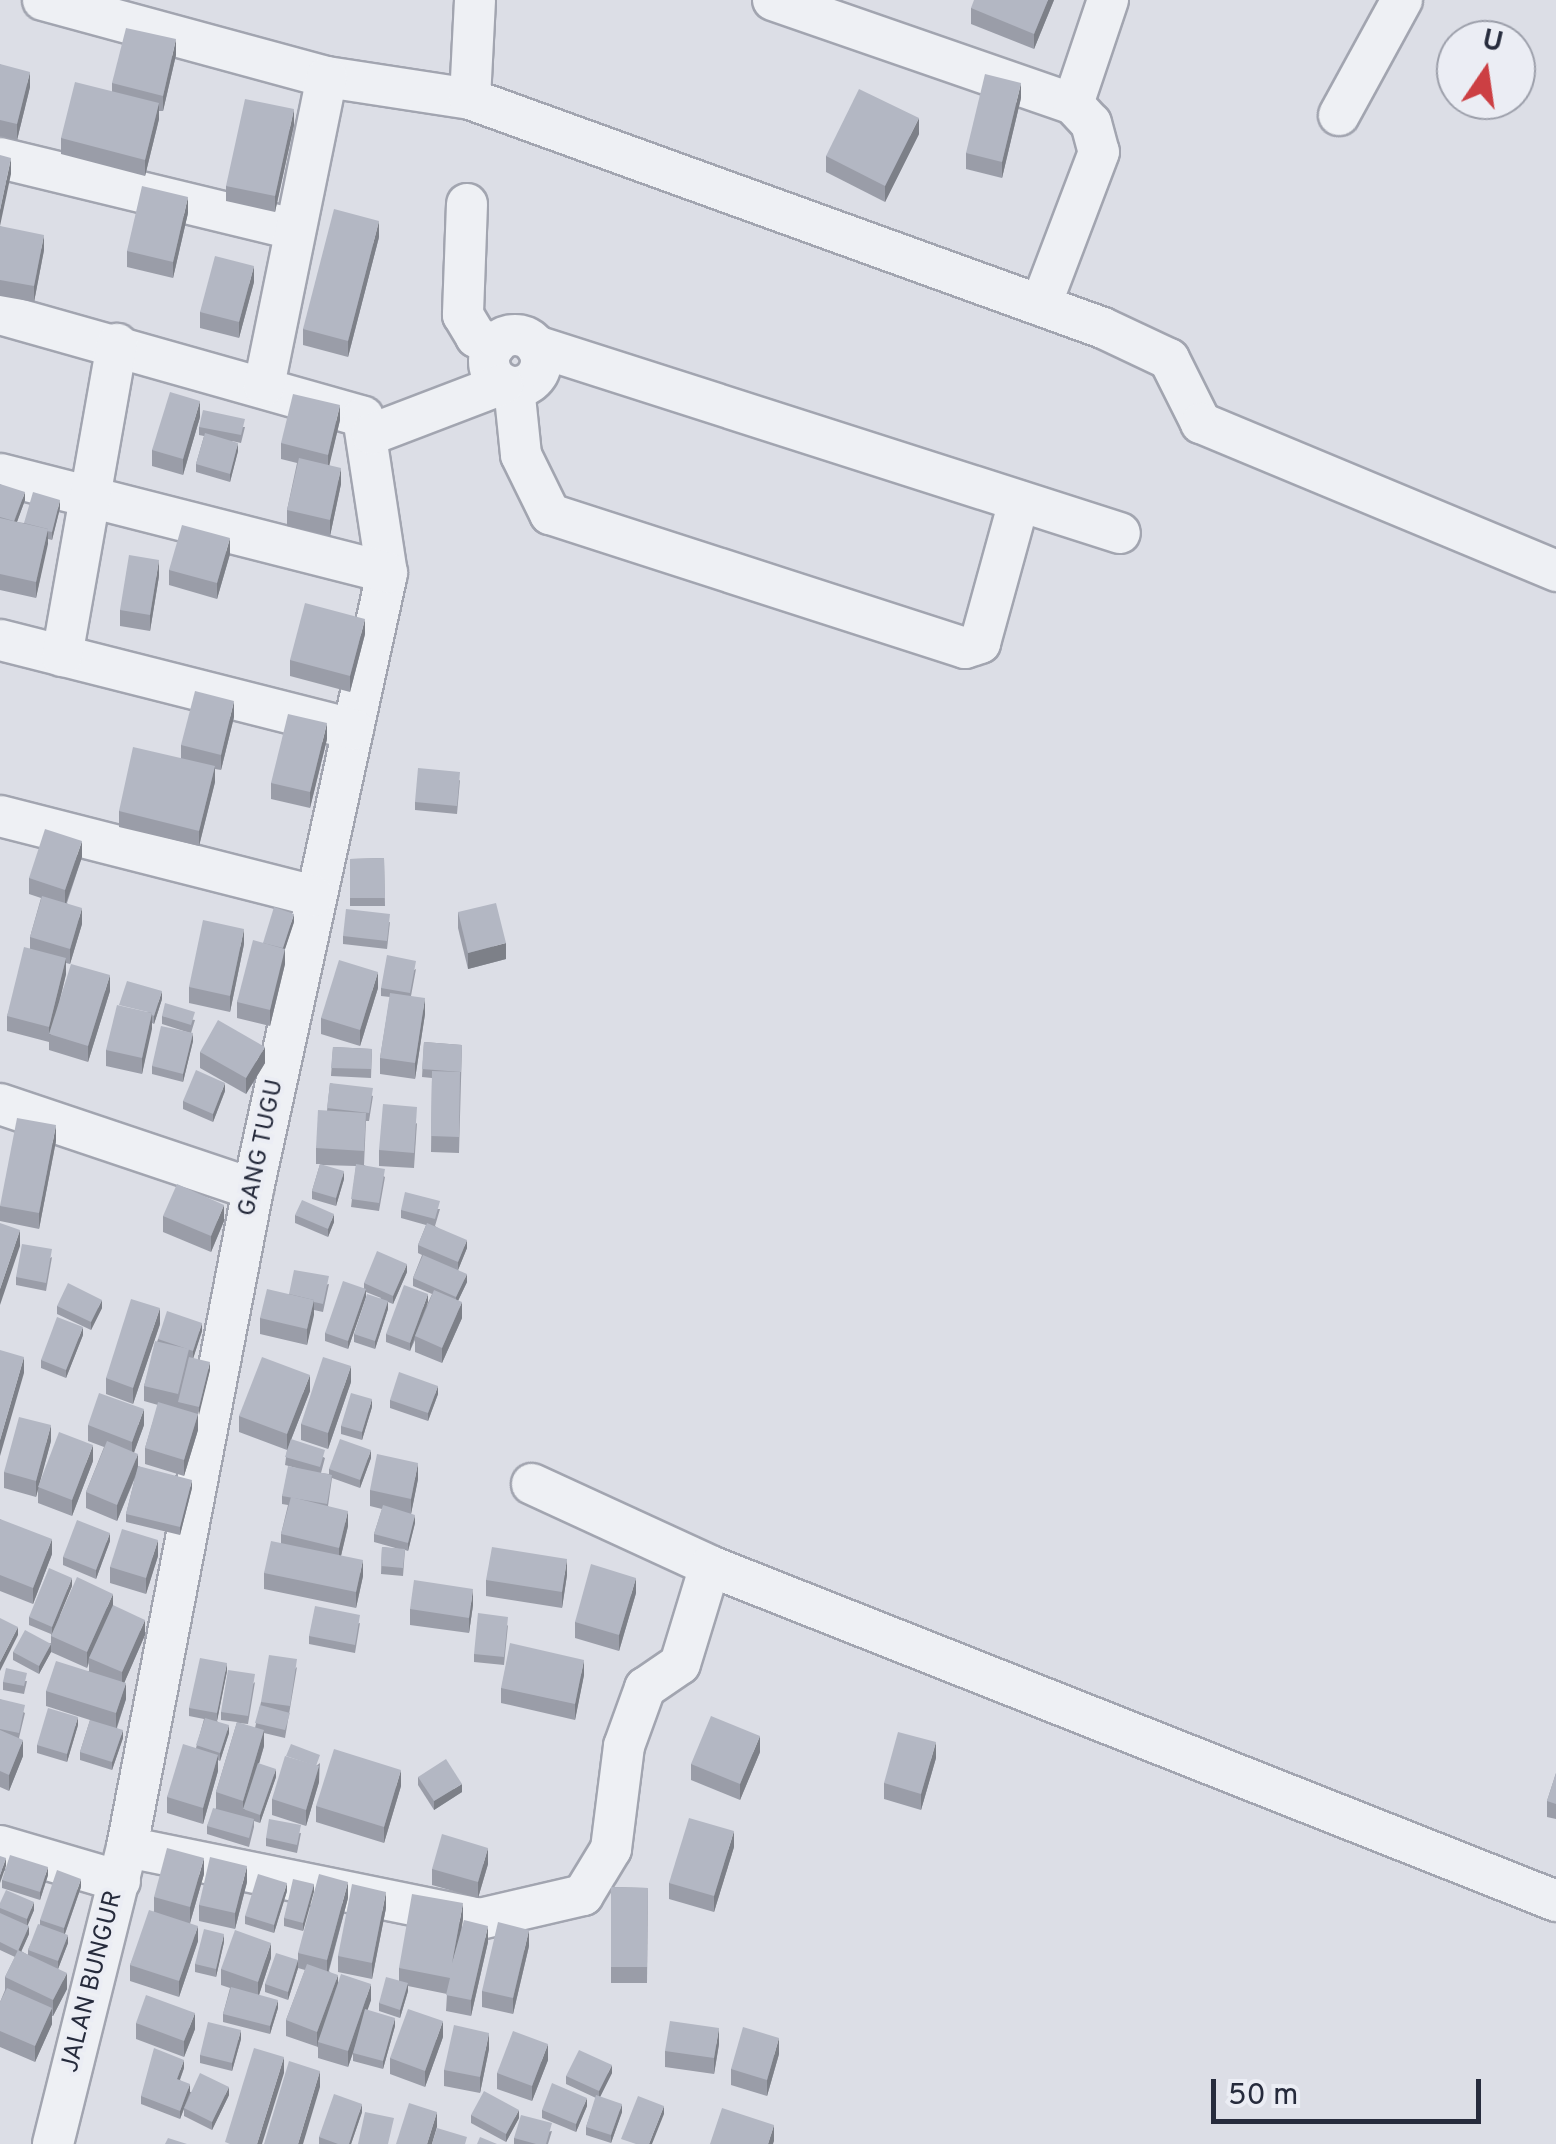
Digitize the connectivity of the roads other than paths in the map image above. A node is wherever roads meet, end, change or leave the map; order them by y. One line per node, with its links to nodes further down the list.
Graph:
1 (43, 0): 6 (street)
2 (475, 0): 7 (street)
3 (773, 0): 8 (street)
4 (1108, 0): 8 (street)
5 (1402, 0): 9 (street)
6 (326, 78): 7 (street); 12 (street)
7 (457, 96): 13 (street)
8 (1072, 104): 13 (street)
9 (1339, 115)
10 (0, 158): 12 (street)
11 (466, 204): 16 (street)
12 (294, 230): 18 (street)
13 (1041, 305): 25 (street)
14 (0, 314): 15 (street)
15 (117, 344): 18 (street); 22 (street)
16 (495, 345): 17 (street); 19 (street)
17 (536, 346): 19 (street); 23 (street)
18 (264, 386): 20 (street)
19 (509, 386): 20 (street); 23 (street)
20 (368, 426): 26 (street, GANG TUGU)
21 (0, 474): 22 (street)
22 (92, 498): 26 (street); 28 (street)
23 (1019, 501): 24 (street)
24 (1120, 533)
25 (1556, 571)
26 (387, 572): 29 (street, GANG TUGU)
27 (0, 640): 28 (street)
28 (62, 656): 29 (street)
29 (353, 728): 31 (street, GANG TUGU)
30 (0, 816): 31 (street)
31 (314, 896): 33 (street, GANG TUGU)
32 (0, 1104): 33 (street)
33 (254, 1188): 37 (street, GANG TUGU)
34 (532, 1484): 35 (street)
35 (710, 1566): 37 (street); 38 (street)
36 (0, 1846): 37 (street, JALAN BUNGUR)
37 (124, 1864): 39 (street, JALAN BUNGUR)
38 (1556, 1902)
39 (53, 2144)

